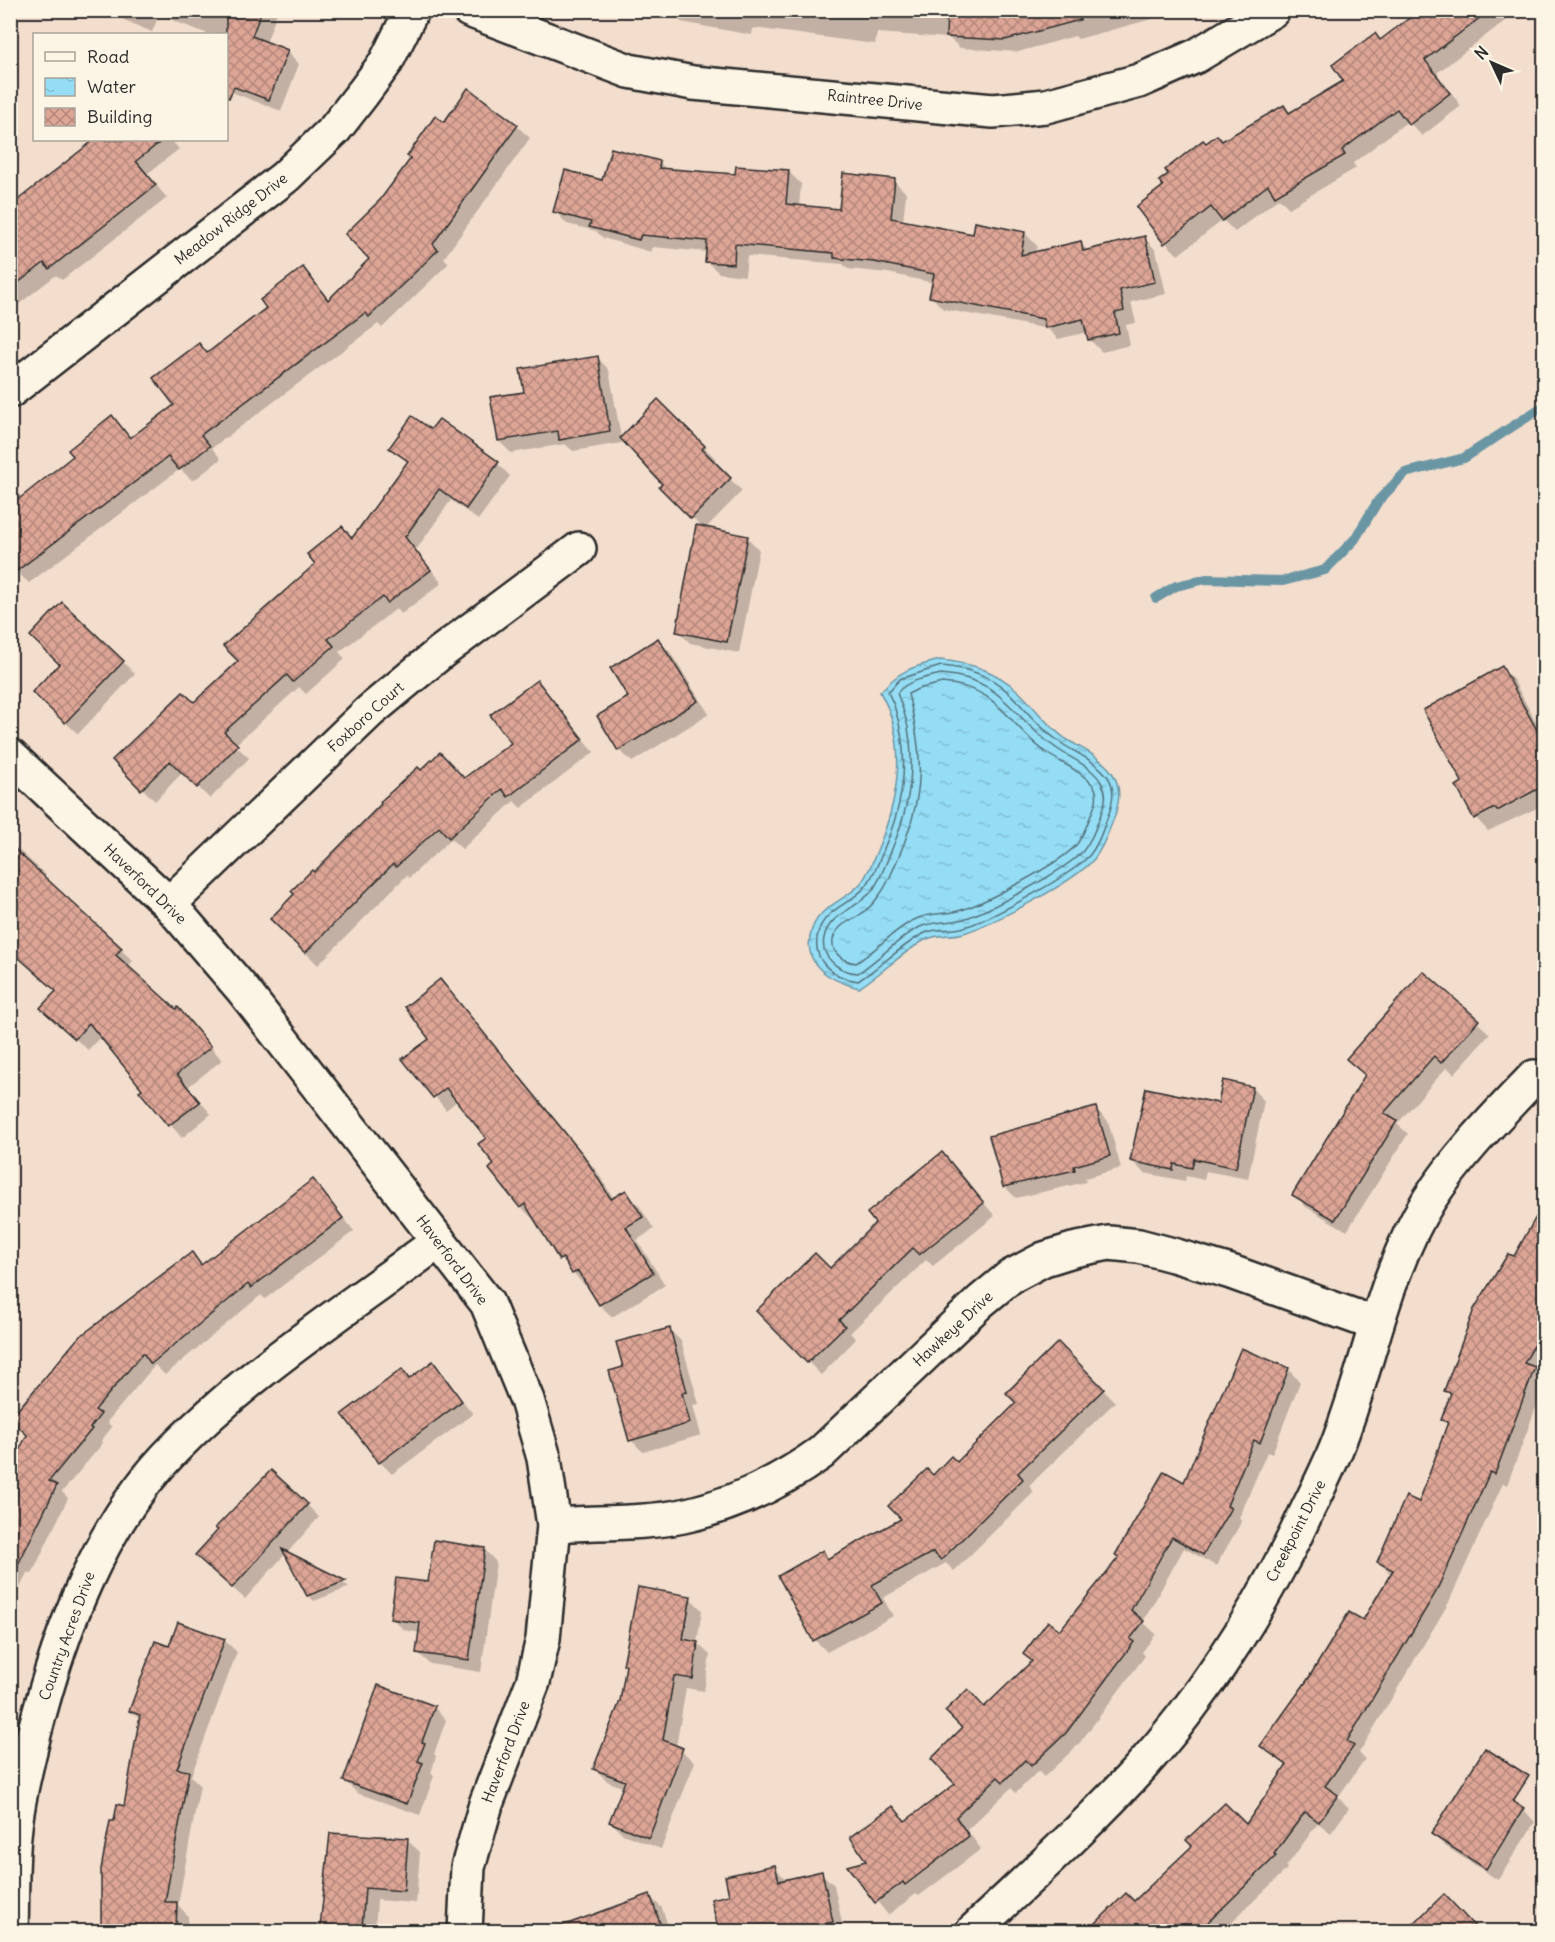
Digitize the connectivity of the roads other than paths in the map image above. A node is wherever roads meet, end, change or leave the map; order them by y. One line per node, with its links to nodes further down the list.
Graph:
1 (412, 10): 4 (street, Meadow Ridge Drive)
2 (469, 10): 3 (street, Raintree Drive)
3 (1273, 10)
4 (10, 391)
5 (579, 549): 7 (street, Foxboro Court)
6 (10, 756): 7 (street, Haverford Drive)
7 (169, 904): 9 (street, Haverford Drive)
8 (1534, 1077): 10 (street, Creekpoint Drive)
9 (439, 1241): 11 (street, Haverford Drive); 12 (street, Country Acres Drive)
10 (1376, 1324): 11 (street, Hawkeye Drive); 15 (street, Creekpoint Drive)
11 (554, 1525): 14 (street, Haverford Drive)
12 (12, 1834): 13 (street, Country Acres Drive)
13 (11, 1932)
14 (465, 1932)
15 (972, 1932)

